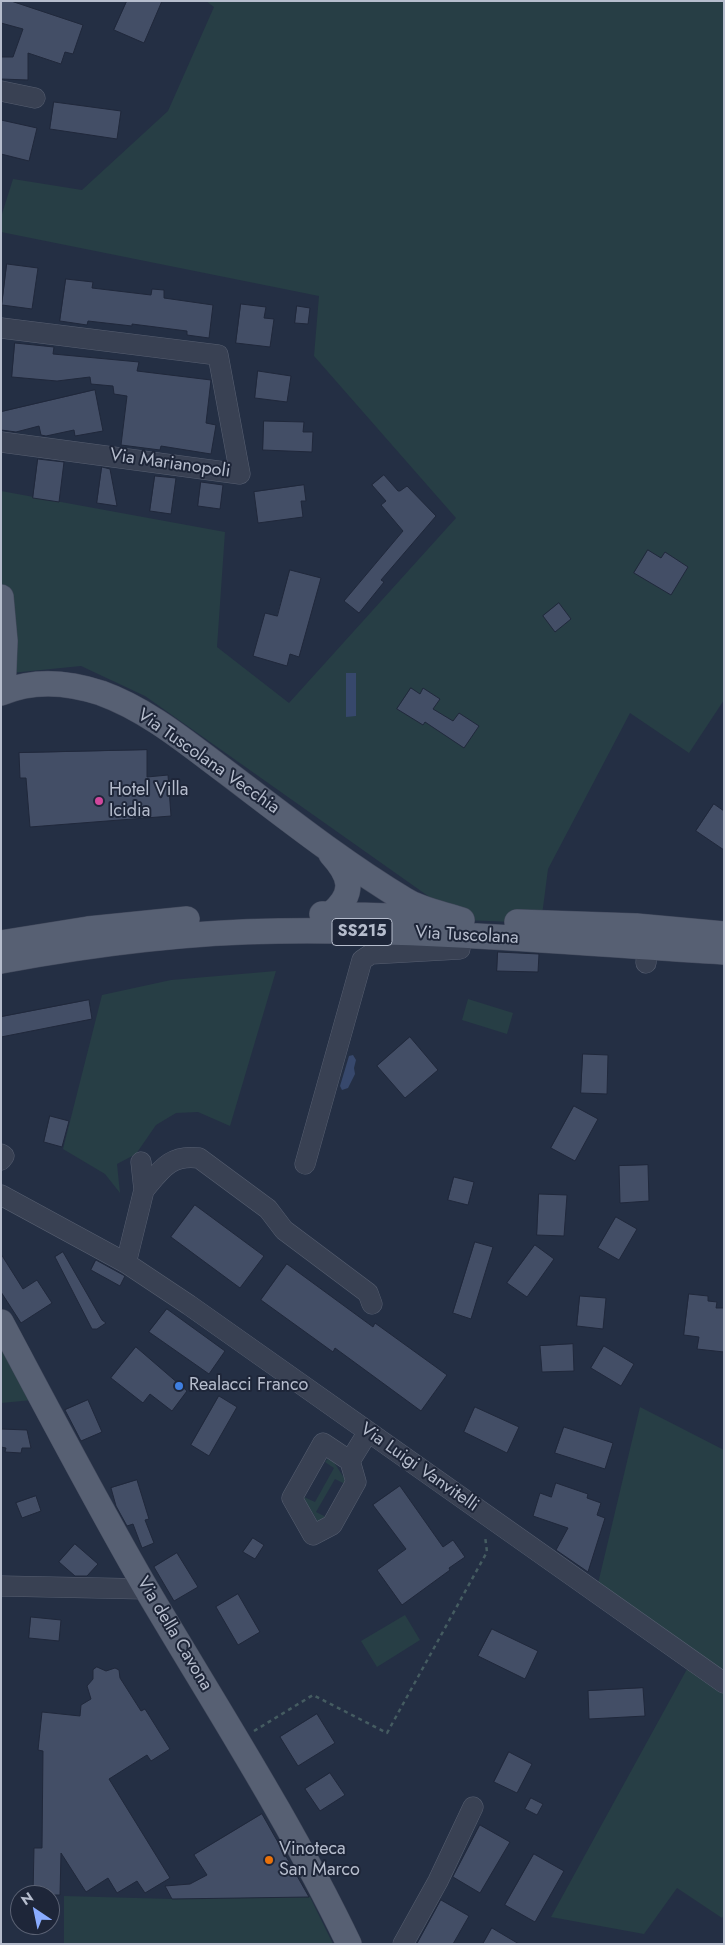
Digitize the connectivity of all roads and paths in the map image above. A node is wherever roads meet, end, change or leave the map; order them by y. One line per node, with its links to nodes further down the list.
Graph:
1 (1, 90): 2 (street)
2 (35, 98)
3 (1, 328): 4 (street, Via Marianopoli)
4 (1, 442)
5 (1, 597): 6 (main road)
6 (2, 692): 7 (main road, Via Tuscolana Vecchia)
7 (321, 843): 8 (main road); 10 (main road)
8 (331, 914): 10 (main road, Via Tuscolana / SS215); 11 (main road, Via Tuscolana / SS215)
9 (724, 934): 10 (main road, Via Tuscolana / SS215)
10 (460, 940): 12 (main road, Via Tuscolana / SS215); 13 (main road, Via Tuscolana / SS215); 17 (street)
11 (1, 943)
12 (724, 952)
13 (1, 961)
14 (1, 1154): 15 (street)
15 (1, 1160)
16 (142, 1162): 18 (street)
17 (305, 1164)
18 (144, 1190): 20 (street); 21 (street)
19 (1, 1195): 20 (street, Via Luigi Vanvitelli)
20 (119, 1259): 23 (street, Via Luigi Vanvitelli)
21 (372, 1304)
22 (1, 1322): 27 (main road, Via della Cavona)
23 (368, 1432): 24 (street); 25 (street, Via Luigi Vanvitelli)
24 (350, 1461)
25 (484, 1514): 28 (street, Via Luigi Vanvitelli); 29 (path)
26 (1, 1586): 27 (street)
27 (147, 1589): 29 (main road, Via della Cavona)
28 (724, 1683)
29 (238, 1741): 31 (main road, Via della Cavona)
30 (473, 1807): 32 (street)
31 (349, 1944)
32 (403, 1944)

